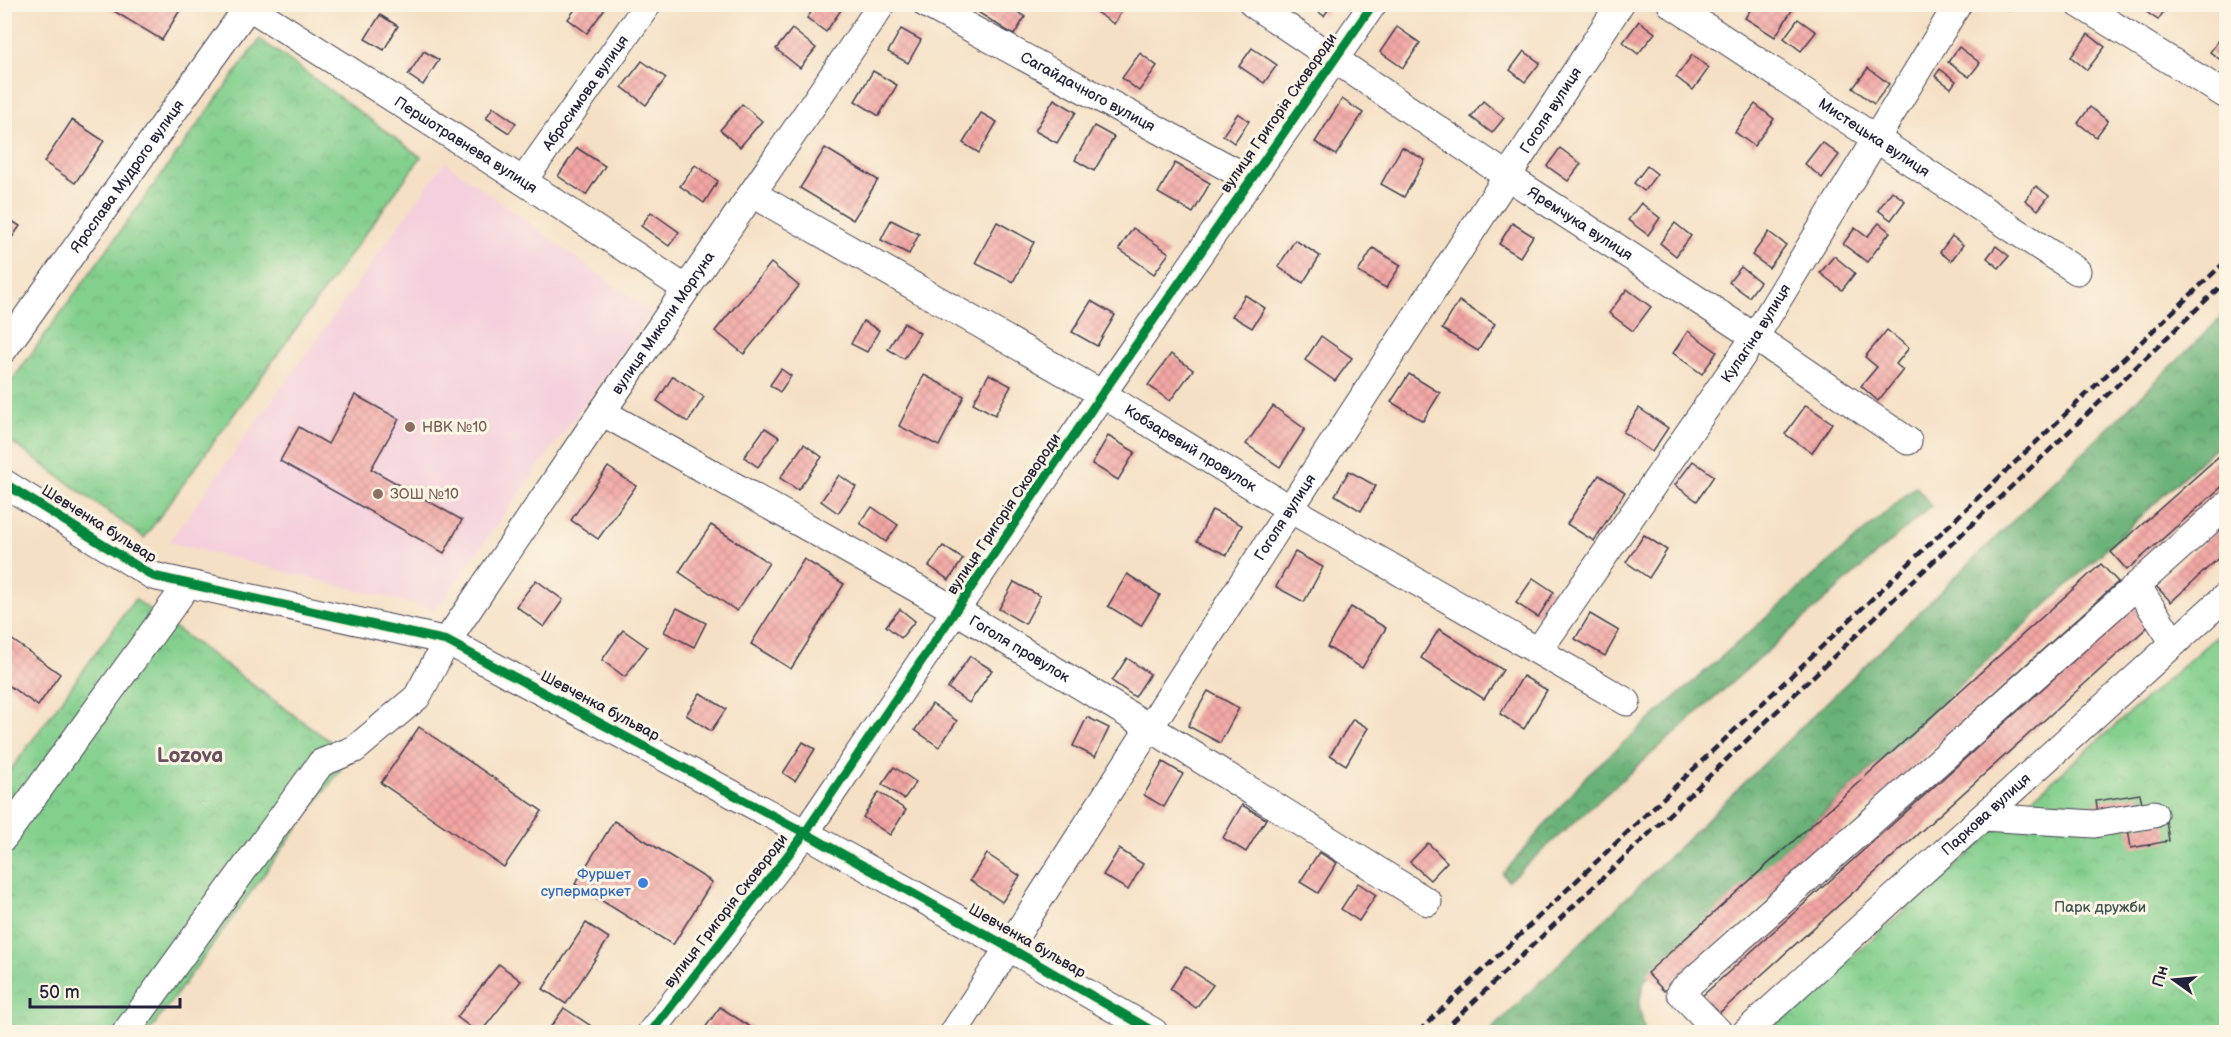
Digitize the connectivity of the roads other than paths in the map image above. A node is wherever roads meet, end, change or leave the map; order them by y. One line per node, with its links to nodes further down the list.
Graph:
1 (648, 4): 16 (street, Абросимова вулиця)
2 (882, 4): 17 (street, вулиця Миколи Моргуна)
3 (926, 4): 15 (street, Сагайдачного вулиця)
4 (1252, 4): 11 (street, Яремчука вулиця)
5 (1372, 4): 11 (street, вулиця Григорія Сковороди)
6 (1620, 4): 14 (street, Гоголя вулиця)
7 (1671, 4): 13 (street, Мистецька вулиця)
8 (1958, 4): 13 (street, Кулагіна вулиця)
9 (2079, 4): 12 (street)
10 (248, 5): 16 (street, Першотравнева вулиця); 21 (street, Ярослава Мудрого вулиця)
11 (1335, 59): 14 (street, Яремчука вулиця); 15 (street, вулиця Григорія Сковороди)
12 (2226, 95)
13 (1876, 139): 18 (street, Мистецька вулиця); 20 (street, Кулагіна вулиця)
14 (1507, 176): 20 (street, Яремчука вулиця); 27 (street, Гоголя вулиця)
15 (1251, 180): 22 (street, вулиця Григорія Сковороди)
16 (523, 181): 19 (street, Першотравнева вулиця)
17 (753, 194): 19 (street, вулиця Миколи Моргуна); 22 (street, Кобзаревий провулок)
18 (2077, 271)
19 (686, 289): 23 (street, вулиця Миколи Моргуна)
20 (1755, 337): 24 (street, Яремчука вулиця); 34 (street, Кулагіна вулиця)
21 (4, 349)
22 (1102, 394): 27 (street, Кобзаревий провулок); 31 (street, вулиця Григорія Сковороди)
23 (602, 412): 31 (street, Гоголя провулок); 32 (street, вулиця Миколи Моргуна)
24 (1908, 441)
25 (4, 483): 28 (street, Шевченка бульвар)
26 (2226, 506): 29 (street)
27 (1290, 509): 34 (street, Кобзаревий провулок); 36 (street, Гоголя вулиця)
28 (188, 584): 32 (street, Шевченка бульвар); 40 (street)
29 (2138, 587): 33 (street); 47 (street)
30 (2226, 596): 33 (street, Паркова вулиця)
31 (957, 611): 36 (street, Гоголя провулок); 39 (street, вулиця Григорія Сковороди)
32 (447, 641): 39 (street, Шевченка бульвар); 43 (street, вулиця Миколи Моргуна)
33 (2174, 643): 38 (street, Паркова вулиця)
34 (1539, 650): 35 (street, Кобзаревий провулок)
35 (1627, 702)
36 (1149, 728): 41 (street, Гоголя провулок); 42 (street, Гоголя вулиця)
37 (2154, 814): 38 (street)
38 (1983, 817): 48 (street, Паркова вулиця)
39 (805, 833): 42 (street, Шевченка бульвар); 44 (street, вулиця Григорія Сковороди)
40 (4, 837)
41 (1428, 902)
42 (1008, 947): 45 (street, Гоголя вулиця); 46 (street, Шевченка бульвар)
43 (126, 1032)
44 (651, 1032)
45 (954, 1032)
46 (1154, 1032)
47 (1719, 1032)
48 (1746, 1032)

